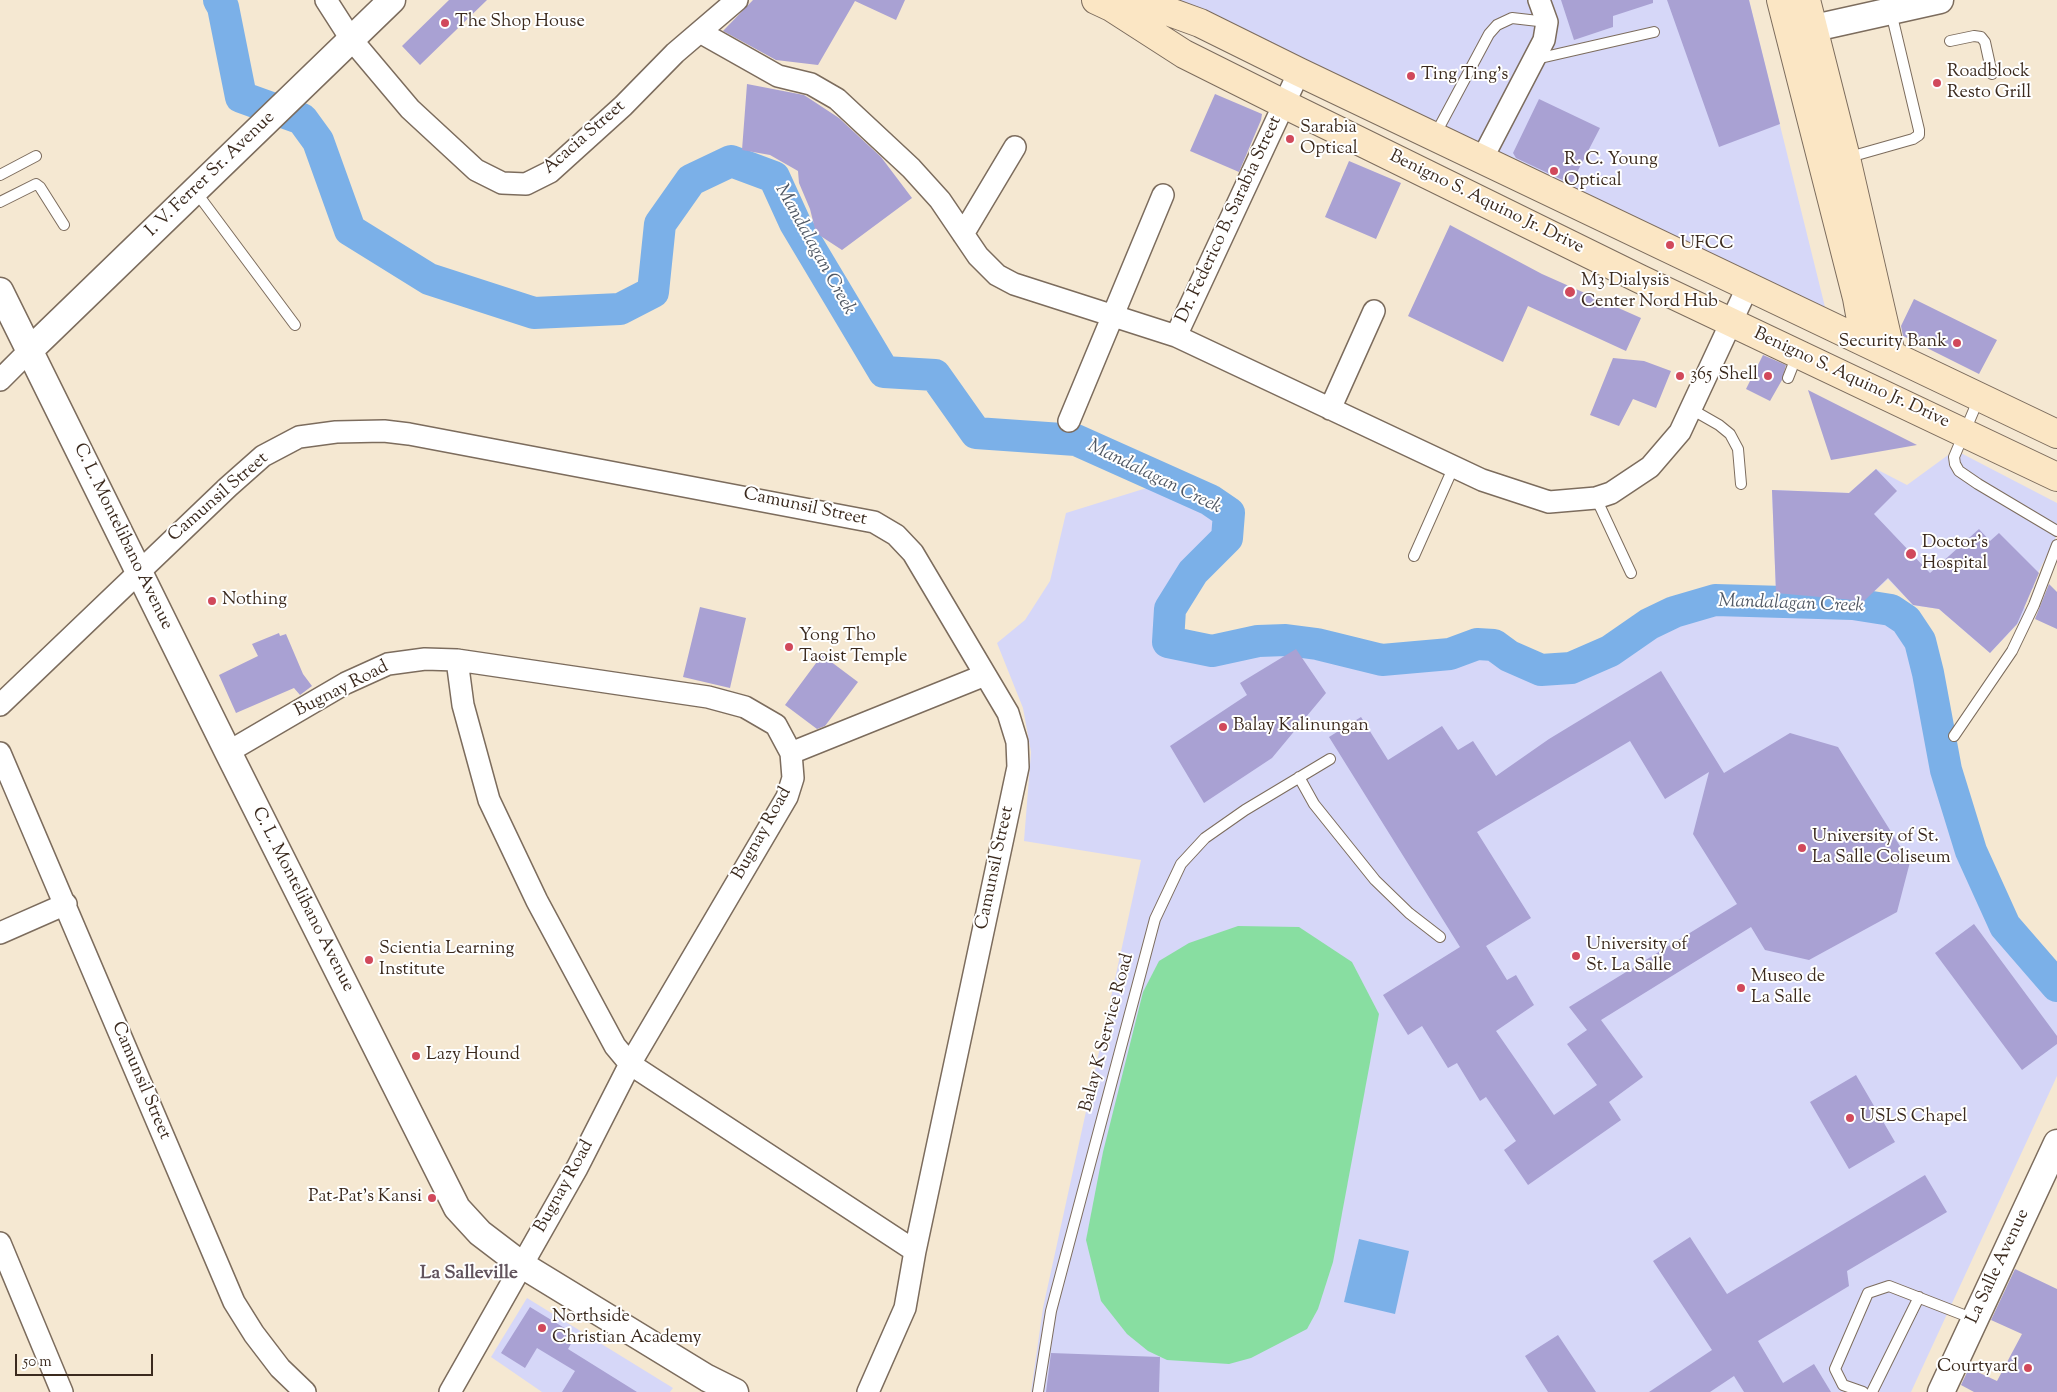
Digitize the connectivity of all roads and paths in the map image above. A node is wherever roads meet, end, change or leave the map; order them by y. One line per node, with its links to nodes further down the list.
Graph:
1 (326, 0): 16 (street, Acacia Street)
2 (392, 0): 16 (street, I. V. Ferrer Sr. Avenue)
3 (737, 0): 14 (street, Acacia Street)
4 (1539, 0): 12 (street)
5 (1781, 0): 13 (main road)
6 (1806, 0): 13 (main road)
7 (1940, 0): 11 (street)
8 (1104, 3): 9 (main road, Benigno S. Aquino Jr. Drive); 18 (main road, Benigno S. Aquino Jr. Drive)
9 (1154, 3): 10 (main road, Benigno S. Aquino Jr. Drive); 18 (main road)
10 (1193, 11): 20 (main road, Benigno S. Aquino Jr. Drive); 22 (main road)
11 (1891, 11): 13 (street); 27 (lane)
12 (1547, 22): 19 (street); 24 (lane)
13 (1801, 31): 27 (main road); 44 (main road)
14 (700, 32): 16 (street, Acacia Street); 34 (street)
15 (1654, 32): 19 (lane)
16 (351, 39): 30 (street, I. V. Ferrer Sr. Avenue)
17 (1950, 41): 21 (lane)
18 (1184, 54): 22 (main road, Benigno S. Aquino Jr. Drive)
19 (1534, 60): 28 (street)
20 (1299, 72): 23 (street, Dr. Federico B. Sarabia Street); 24 (main road, Benigno S. Aquino Jr. Drive)
21 (1992, 74)
22 (1236, 80): 23 (main road, Benigno S. Aquino Jr. Drive)
23 (1284, 104): 36 (main road, Benigno S. Aquino Jr. Drive); 43 (street, Dr. Federico B. Sarabia Street)
24 (1434, 136): 28 (main road, Benigno S. Aquino Jr. Drive)
25 (1015, 147): 34 (street)
26 (36, 156): 29 (lane)
27 (1846, 158): 46 (main road)
28 (1482, 159): 35 (main road, Benigno S. Aquino Jr. Drive)
29 (0, 175)
30 (195, 191): 42 (lane); 45 (street, I. V. Ferrer Sr. Avenue)
31 (1163, 195): 40 (street)
32 (0, 202): 33 (lane)
33 (64, 225)
34 (963, 234): 40 (street)
35 (1657, 242): 36 (main road); 37 (main road, Benigno S. Aquino Jr. Drive)
36 (1640, 279): 41 (main road, Benigno S. Aquino Jr. Drive)
37 (1748, 286): 41 (street); 44 (main road, Benigno S. Aquino Jr. Drive)
38 (0, 291): 45 (street, C. L. Montelibano Avenue)
39 (1374, 311): 50 (street)
40 (1114, 315): 43 (street); 51 (street)
41 (1732, 322): 49 (street); 52 (main road, Benigno S. Aquino Jr. Drive)
42 (295, 325)
43 (1176, 336): 50 (street)
44 (1866, 342): 46 (main road, Benigno S. Aquino Jr. Drive)
45 (30, 350): 47 (street); 61 (street, C. L. Montelibano Avenue)
46 (1891, 354): 48 (main road, Benigno S. Aquino Jr. Drive)
47 (0, 379)
48 (1980, 397): 52 (lane); 53 (main road, Benigno S. Aquino Jr. Drive)
49 (1691, 408): 56 (lane); 57 (street)
50 (1330, 409): 54 (street)
51 (1068, 421)
52 (1963, 432): 55 (main road, Benigno S. Aquino Jr. Drive); 58 (lane)
53 (2057, 434)
54 (1454, 466): 57 (street); 60 (lane)
55 (2057, 477)
56 (1741, 484)
57 (1596, 498): 62 (lane)
58 (2057, 531)
59 (2057, 545): 66 (lane)
60 (1414, 556)
61 (139, 570): 64 (street, Camunsil Street); 65 (street, Camunsil Street); 67 (street, C. L. Montelibano Avenue)
62 (1631, 573)
63 (457, 660): 67 (street, Bugnay Road); 69 (street, Bugnay Road); 75 (street)
64 (985, 675): 69 (street); 78 (street, Camunsil Street)
65 (0, 705)
66 (1954, 736)
67 (228, 752): 79 (street, C. L. Montelibano Avenue)
68 (0, 753): 72 (street, Camunsil Street)
69 (791, 753): 75 (street, Bugnay Road)
70 (1330, 759): 71 (lane, Balay K Service Road)
71 (1299, 777): 74 (lane); 88 (lane, Balay K Service Road)
72 (66, 904): 73 (street); 84 (street, Camunsil Street)
73 (0, 933)
74 (1440, 937)
75 (630, 1064): 78 (street); 79 (street, Bugnay Road)
76 (2057, 1143): 81 (street, La Salle Avenue)
77 (0, 1243): 83 (street)
78 (915, 1251): 87 (street, Camunsil Street)
79 (522, 1265): 82 (street, C. L. Montelibano Avenue); 85 (street, Bugnay Road)
80 (1918, 1297): 81 (lane); 89 (lane); 90 (lane)
81 (1975, 1319): 91 (street, La Salle Avenue)
82 (703, 1385): 86 (street, C. L. Montelibano Avenue)
83 (62, 1392)
84 (305, 1392)
85 (450, 1392)
86 (734, 1392)
87 (868, 1392)
88 (1038, 1392)
89 (1864, 1392)
90 (1872, 1392)
91 (1940, 1392)

